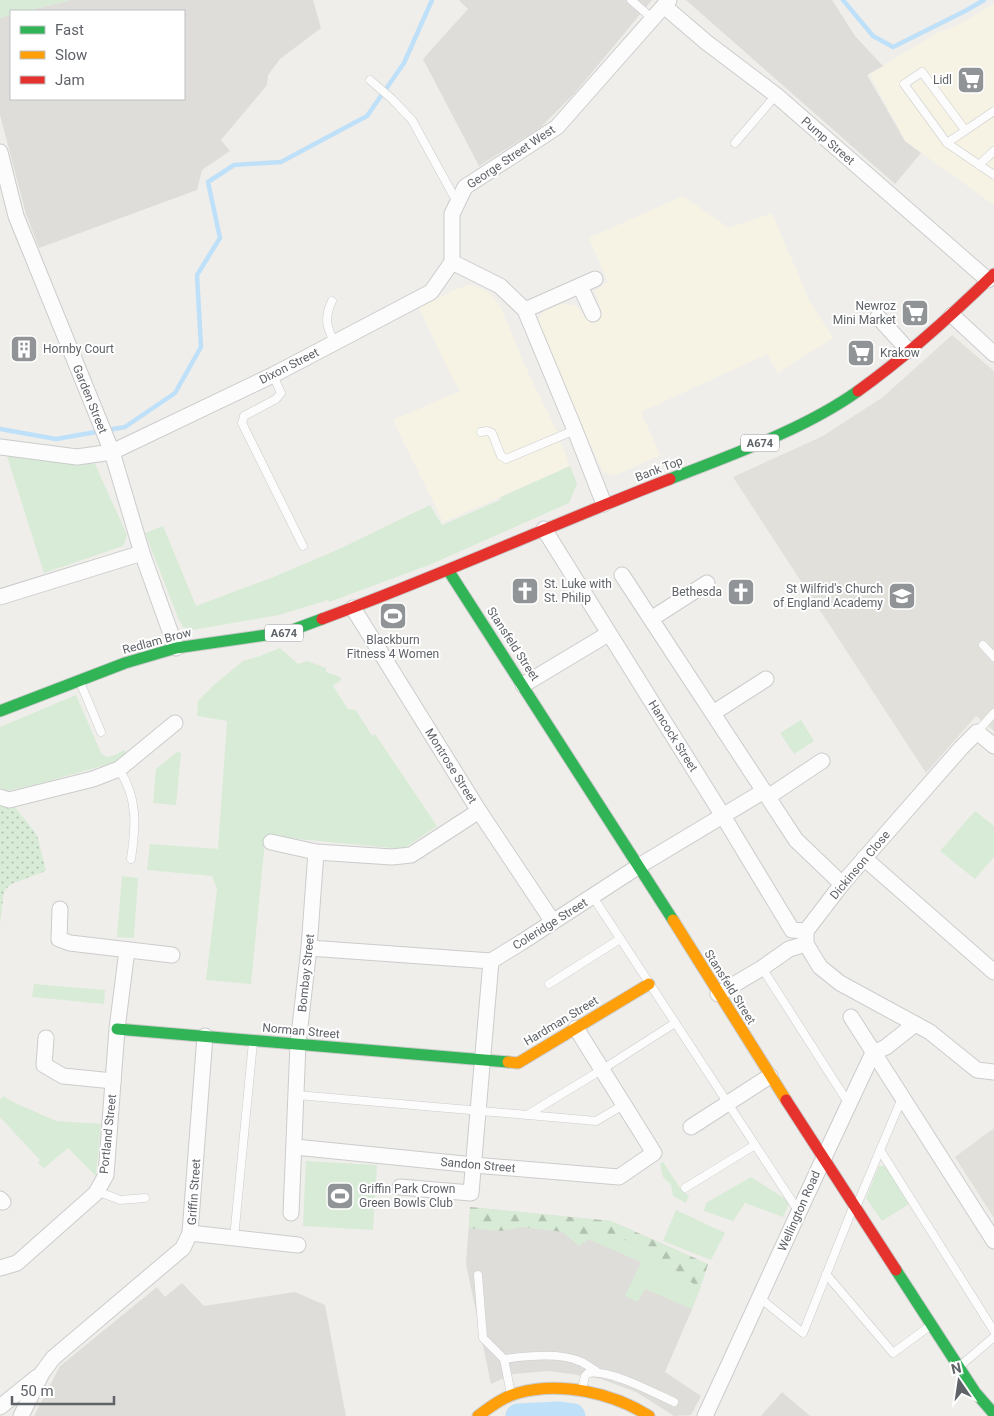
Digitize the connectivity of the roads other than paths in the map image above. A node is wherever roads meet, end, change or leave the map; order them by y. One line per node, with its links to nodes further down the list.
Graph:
1 (631, 0): 3 (lane)
2 (667, 3): 3 (street, George Street West); 5 (street, Pump Street)
3 (653, 19): 14 (street, George Street West)
4 (370, 80): 14 (lane)
5 (776, 95): 8 (lane); 16 (street, Pump Street)
6 (994, 111): 7 (lane)
7 (965, 130): 9 (lane); 9 (lane)
8 (735, 143)
9 (947, 143): 12 (lane)
10 (994, 151): 12 (lane)
11 (0, 152): 31 (street, Garden Street)
12 (979, 165): 13 (lane)
13 (994, 175)
14 (457, 202): 15 (street, George Street West)
15 (452, 262): 20 (street); 24 (street, Dixon Street)
16 (991, 277): 22 (street, A674)
17 (595, 279): 18 (street)
18 (580, 286): 20 (street); 21 (street)
19 (332, 301): 24 (lane)
20 (525, 310): 28 (street)
21 (593, 314)
22 (952, 315): 25 (street, Bank Top / A674); 26 (street)
23 (878, 317): 25 (street)
24 (335, 343): 27 (street, Dixon Street)
25 (909, 351): 32 (street, Bank Top / A674)
26 (994, 354)
27 (273, 375): 31 (street, Dixon Street); 34 (lane)
28 (575, 430): 29 (lane); 32 (street)
29 (481, 432)
30 (0, 447): 31 (street, Dixon Street)
31 (112, 452): 35 (street, Garden Street)
32 (604, 504): 33 (street, Bank Top / A674)
33 (544, 529): 36 (street, Bank Top / A674); 42 (street, Hancock Street)
34 (303, 546)
35 (142, 552): 39 (street); 44 (street, Garden Street)
36 (448, 570): 40 (street, Bank Top / A674); 48 (street, Stansfeld Street)
37 (622, 575): 41 (street)
38 (707, 583): 41 (street)
39 (0, 597)
40 (354, 608): 44 (street, Redlam Brow / A674); 60 (street, Montrose Street)
41 (651, 618): 50 (street)
42 (608, 634): 48 (street); 61 (street, Hancock Street)
43 (983, 645): 45 (lane)
44 (176, 648): 47 (street, Redlam Brow / A674)
45 (994, 657)
46 (766, 678): 50 (street)
47 (79, 680): 49 (street, Redlam Brow / A674); 53 (lane)
48 (523, 685): 66 (street, Stansfeld Street)
49 (0, 711)
50 (713, 713): 58 (street)
51 (994, 713): 54 (lane)
52 (174, 723): 57 (street)
53 (101, 732)
54 (977, 732): 55 (street); 64 (street, Dickinson Close)
55 (994, 746)
56 (822, 761): 58 (street, Coleridge Street)
57 (119, 769): 59 (street); 65 (lane)
58 (766, 794): 61 (street, Coleridge Street); 67 (street)
59 (0, 797)
60 (479, 810): 63 (street); 70 (street, Montrose Street)
61 (723, 816): 66 (street, Coleridge Street); 71 (street, Hancock Street)
62 (271, 842): 63 (street)
63 (316, 852): 73 (street, Bombay Street)
64 (864, 858): 67 (street, Dickinson Close); 78 (street)
65 (131, 859)
66 (639, 866): 68 (street, Coleridge Street); 81 (street, Stansfeld Street)
67 (842, 884): 71 (street, Dickinson Close)
68 (592, 897): 70 (street, Coleridge Street); 72 (lane)
69 (60, 909): 74 (street)
70 (553, 922): 76 (street, Coleridge Street)
71 (806, 937): 77 (street); 84 (street)
72 (620, 940): 79 (lane); 80 (lane)
73 (309, 948): 76 (street); 90 (street, Bombay Street)
74 (127, 950): 75 (street); 86 (street, Portland Street)
75 (172, 955)
76 (491, 961): 92 (street)
77 (762, 968): 81 (street); 101 (lane)
78 (994, 972)
79 (549, 984)
80 (649, 984): 83 (lane); 85 (street, Hardman Street)
81 (718, 994): 95 (street, Stansfeld Street)
82 (851, 1017): 91 (street)
83 (675, 1023): 93 (lane); 99 (lane)
84 (915, 1024): 91 (street); 94 (street)
85 (576, 1028): 92 (street, Hardman Street); 93 (street)
86 (117, 1029): 87 (street, Norman Street); 96 (street, Portland Street)
87 (205, 1036): 89 (street, Norman Street); 117 (street, Griffin Street)
88 (46, 1038): 96 (street)
89 (253, 1040): 90 (street, Norman Street); 118 (lane)
90 (298, 1044): 92 (street, Norman Street); 97 (street, Bombay Street)
91 (873, 1053): 98 (street); 101 (street, Wellington Road)
92 (482, 1060): 102 (street)
93 (603, 1070): 100 (street); 103 (lane)
94 (994, 1072)
95 (770, 1076): 99 (street); 108 (street, Stansfeld Street)
96 (114, 1081): 112 (street, Portland Street)
97 (296, 1095): 102 (lane); 106 (street, Bombay Street)
98 (902, 1098): 107 (lane); 119 (street)
99 (728, 1103): 104 (street); 105 (lane)
100 (624, 1104): 103 (lane); 109 (street, Sandon Street)
101 (849, 1104): 108 (street, Wellington Road)
102 (478, 1111): 103 (lane); 109 (street)
103 (527, 1115)
104 (691, 1127)
105 (755, 1145): 111 (lane); 115 (lane)
106 (295, 1147): 109 (street, Sandon Street); 116 (street, Bombay Street)
107 (880, 1150): 114 (lane); 126 (lane)
108 (823, 1157): 114 (street, Stansfeld Street); 115 (street, Wellington Road)
109 (474, 1165): 110 (street)
110 (400, 1188)
111 (685, 1188)
112 (97, 1191): 113 (lane); 121 (street, Portland Street)
113 (145, 1198)
114 (854, 1208): 122 (lane); 125 (street, Stansfeld Street)
115 (799, 1212): 124 (street, Wellington Road)
116 (291, 1213)
117 (190, 1234): 118 (street); 131 (street, Griffin Street)
118 (234, 1238): 120 (street)
119 (994, 1241)
120 (298, 1245)
121 (0, 1268)
122 (826, 1274): 124 (lane); 125 (lane)
123 (478, 1275): 128 (lane)
124 (760, 1298): 140 (street, Wellington Road)
125 (931, 1325): 129 (street, Stansfeld Street)
126 (994, 1331)
127 (994, 1337): 129 (lane)
128 (504, 1359): 130 (lane); 133 (lane)
129 (959, 1368): 136 (street, Stansfeld Street)
130 (596, 1371): 132 (lane); 134 (lane)
131 (42, 1373): 135 (street, Griffin Street); 137 (street, Griffin Street)
132 (581, 1391): 133 (street); 139 (street)
133 (512, 1396): 138 (street)
134 (674, 1402)
135 (0, 1407)
136 (994, 1414)
137 (21, 1416)
138 (478, 1416)
139 (649, 1416)
140 (705, 1416)

